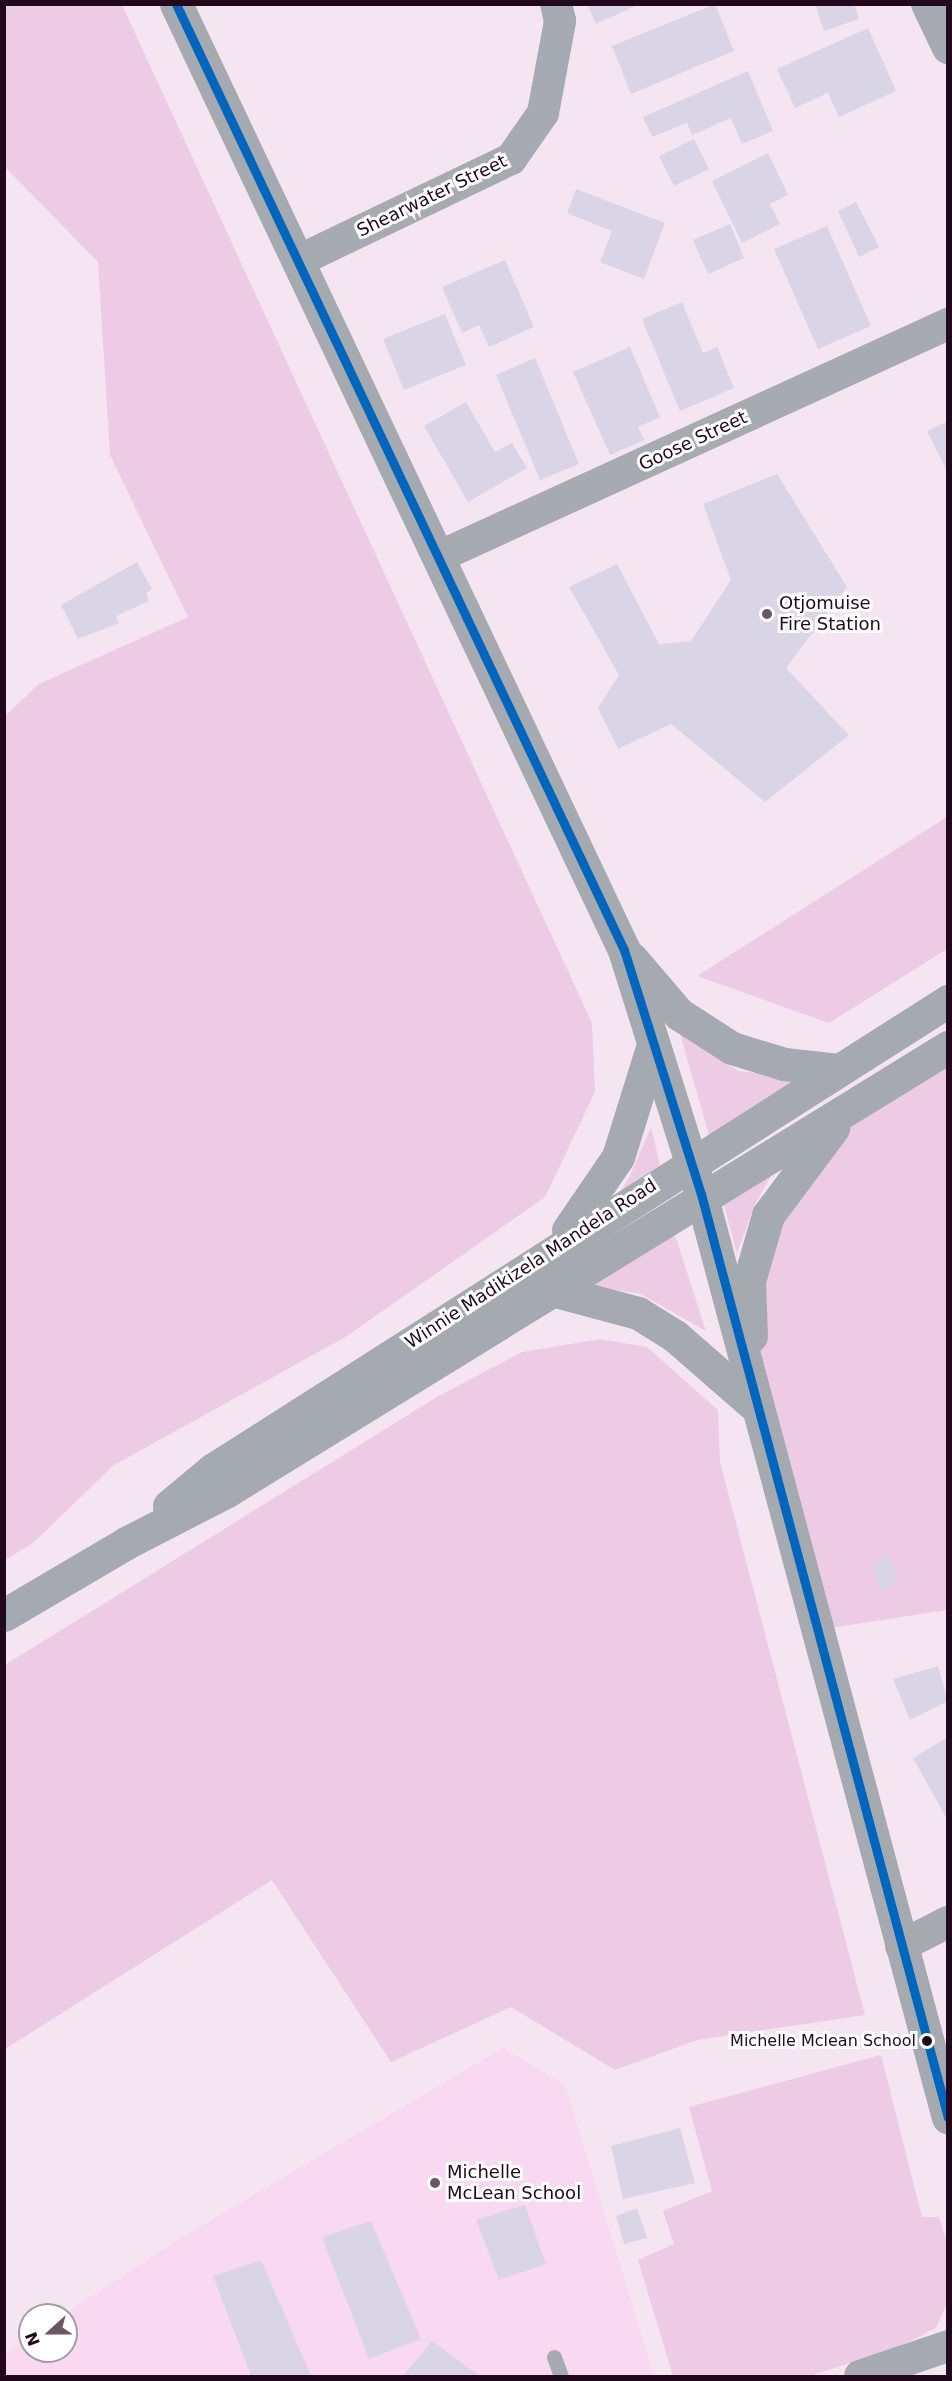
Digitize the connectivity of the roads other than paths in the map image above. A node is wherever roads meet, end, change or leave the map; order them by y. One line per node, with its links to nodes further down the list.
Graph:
1 (176, 4): 5 (main road)
2 (556, 4): 5 (street, Shearwater Street)
3 (927, 4): 4 (street)
4 (948, 48)
5 (300, 260): 7 (main road)
6 (948, 324): 7 (street, Goose Street)
7 (438, 557): 8 (main road)
8 (624, 950): 11 (main road); 12 (main road)
9 (948, 1002): 12 (main road, Winnie Madikizela Mandela Road)
10 (948, 1047): 13 (main road, Winnie Madikizela Mandela Road)
11 (652, 1048): 14 (main road); 16 (main road)
12 (839, 1070): 14 (main road, Winnie Madikizela Mandela Road)
13 (855, 1105): 15 (main road, Winnie Madikizela Mandela Road); 18 (main road)
14 (690, 1161): 15 (main road); 16 (main road, Winnie Madikizela Mandela Road)
15 (701, 1194): 17 (main road, Winnie Madikizela Mandela Road); 18 (main road)
16 (547, 1254): 19 (main road, Winnie Madikizela Mandela Road)
17 (552, 1290): 18 (main road); 19 (main road, Winnie Madikizela Mandela Road)
18 (753, 1404): 22 (main road)
19 (126, 1543): 20 (main road, Winnie Madikizela Mandela Road)
20 (4, 1615)
21 (948, 1922): 22 (street)
22 (902, 1946): 23 (main road)
23 (948, 2118)
24 (948, 2346): 27 (street)
25 (554, 2357): 26 (lane)
26 (561, 2376)
27 (860, 2376)

